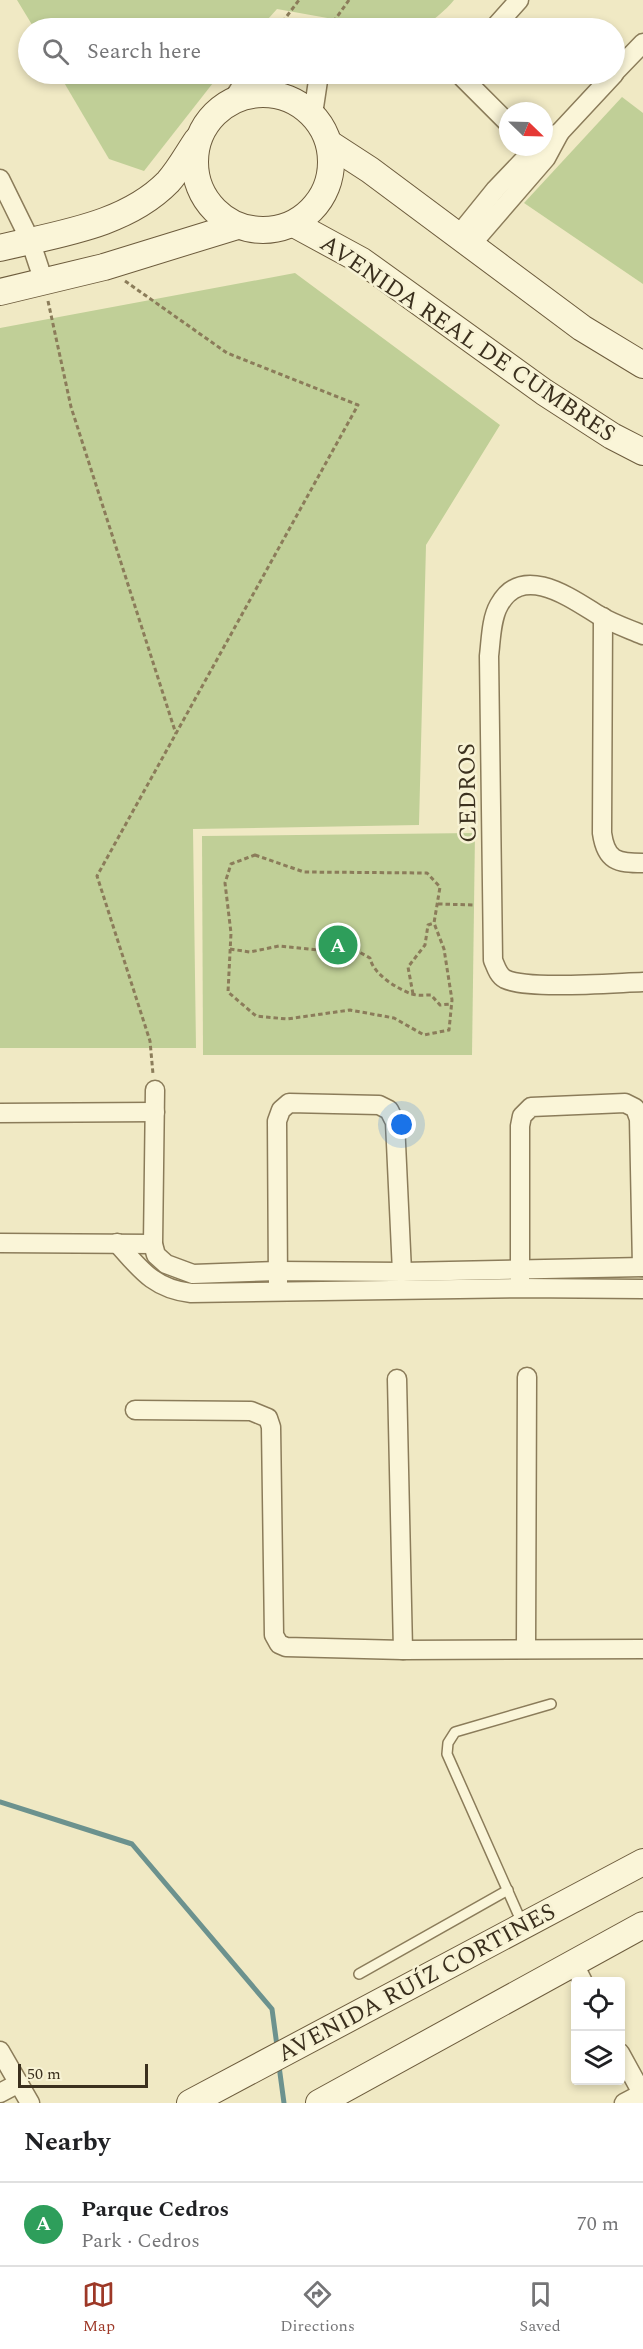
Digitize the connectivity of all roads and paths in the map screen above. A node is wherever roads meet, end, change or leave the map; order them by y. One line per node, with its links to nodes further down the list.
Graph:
1 (299, 0): 4 (path)
2 (349, 0): 5 (path)
3 (519, 0): 6 (street)
4 (286, 18)
5 (336, 18)
6 (503, 18)
7 (643, 43): 8 (street)
8 (625, 62)
9 (243, 84): 13 (street)
10 (318, 84): 14 (street)
11 (469, 84): 15 (street)
12 (604, 84): 17 (street)
13 (232, 101): 14 (street); 16 (street)
14 (313, 114): 18 (street)
15 (499, 114)
16 (199, 137): 22 (street); 23 (street)
17 (553, 137)
18 (330, 144): 21 (street); 24 (street)
19 (532, 156): 24 (street)
20 (0, 179): 23 (street)
21 (294, 224): 22 (street); 30 (street, AVENIDA REAL DE CUMBRES)
22 (237, 226): 26 (street)
23 (30, 240): 25 (street); 27 (street)
24 (463, 242): 29 (street)
25 (0, 248)
26 (104, 267): 27 (street); 33 (path)
27 (44, 282): 28 (street); 33 (path)
28 (0, 292)
29 (643, 365)
30 (643, 452)
31 (603, 617): 32 (street); 34 (street); 36 (street, CEDROS)
32 (643, 635)
33 (176, 734): 42 (path)
34 (643, 863)
35 (438, 904): 36 (path); 37 (path); 38 (path)
36 (492, 905): 39 (street, CEDROS)
37 (434, 923): 40 (path); 41 (path)
38 (230, 949): 40 (path); 41 (path)
39 (643, 982)
40 (414, 995): 41 (path)
41 (451, 1004)
42 (155, 1090): 43 (street)
43 (155, 1112): 44 (street); 47 (street)
44 (0, 1113)
45 (0, 1243): 46 (street)
46 (117, 1243): 47 (street); 54 (street)
47 (153, 1244): 49 (street)
48 (642, 1267): 50 (street); 50 (street)
49 (278, 1270): 51 (street); 51 (street); 54 (street)
50 (520, 1270): 51 (street); 52 (street)
51 (402, 1272)
52 (520, 1288): 53 (street); 54 (street)
53 (643, 1289)
54 (278, 1291)
55 (527, 1377): 58 (street)
56 (397, 1379): 60 (street)
57 (135, 1410): 60 (street)
58 (526, 1649): 59 (street); 60 (street)
59 (643, 1649)
60 (403, 1650)
61 (551, 1704): 63 (lane)
62 (643, 1862): 65 (street, AVENIDA RUÍZ CORTINES)
63 (508, 1890): 65 (lane); 67 (lane)
64 (643, 1925): 66 (street)
65 (523, 1926): 70 (street, AVENIDA RUÍZ CORTINES)
66 (578, 1972): 77 (street)
67 (359, 1974)
68 (0, 2051): 71 (street)
69 (625, 2060): 73 (street)
70 (243, 2075): 75 (street, AVENIDA RUÍZ CORTINES); 76 (street)
71 (19, 2083): 72 (street); 74 (street)
72 (0, 2093)
73 (643, 2094): 78 (street)
74 (30, 2103)
75 (190, 2103)
76 (214, 2103)
77 (319, 2103)
78 (624, 2103)

